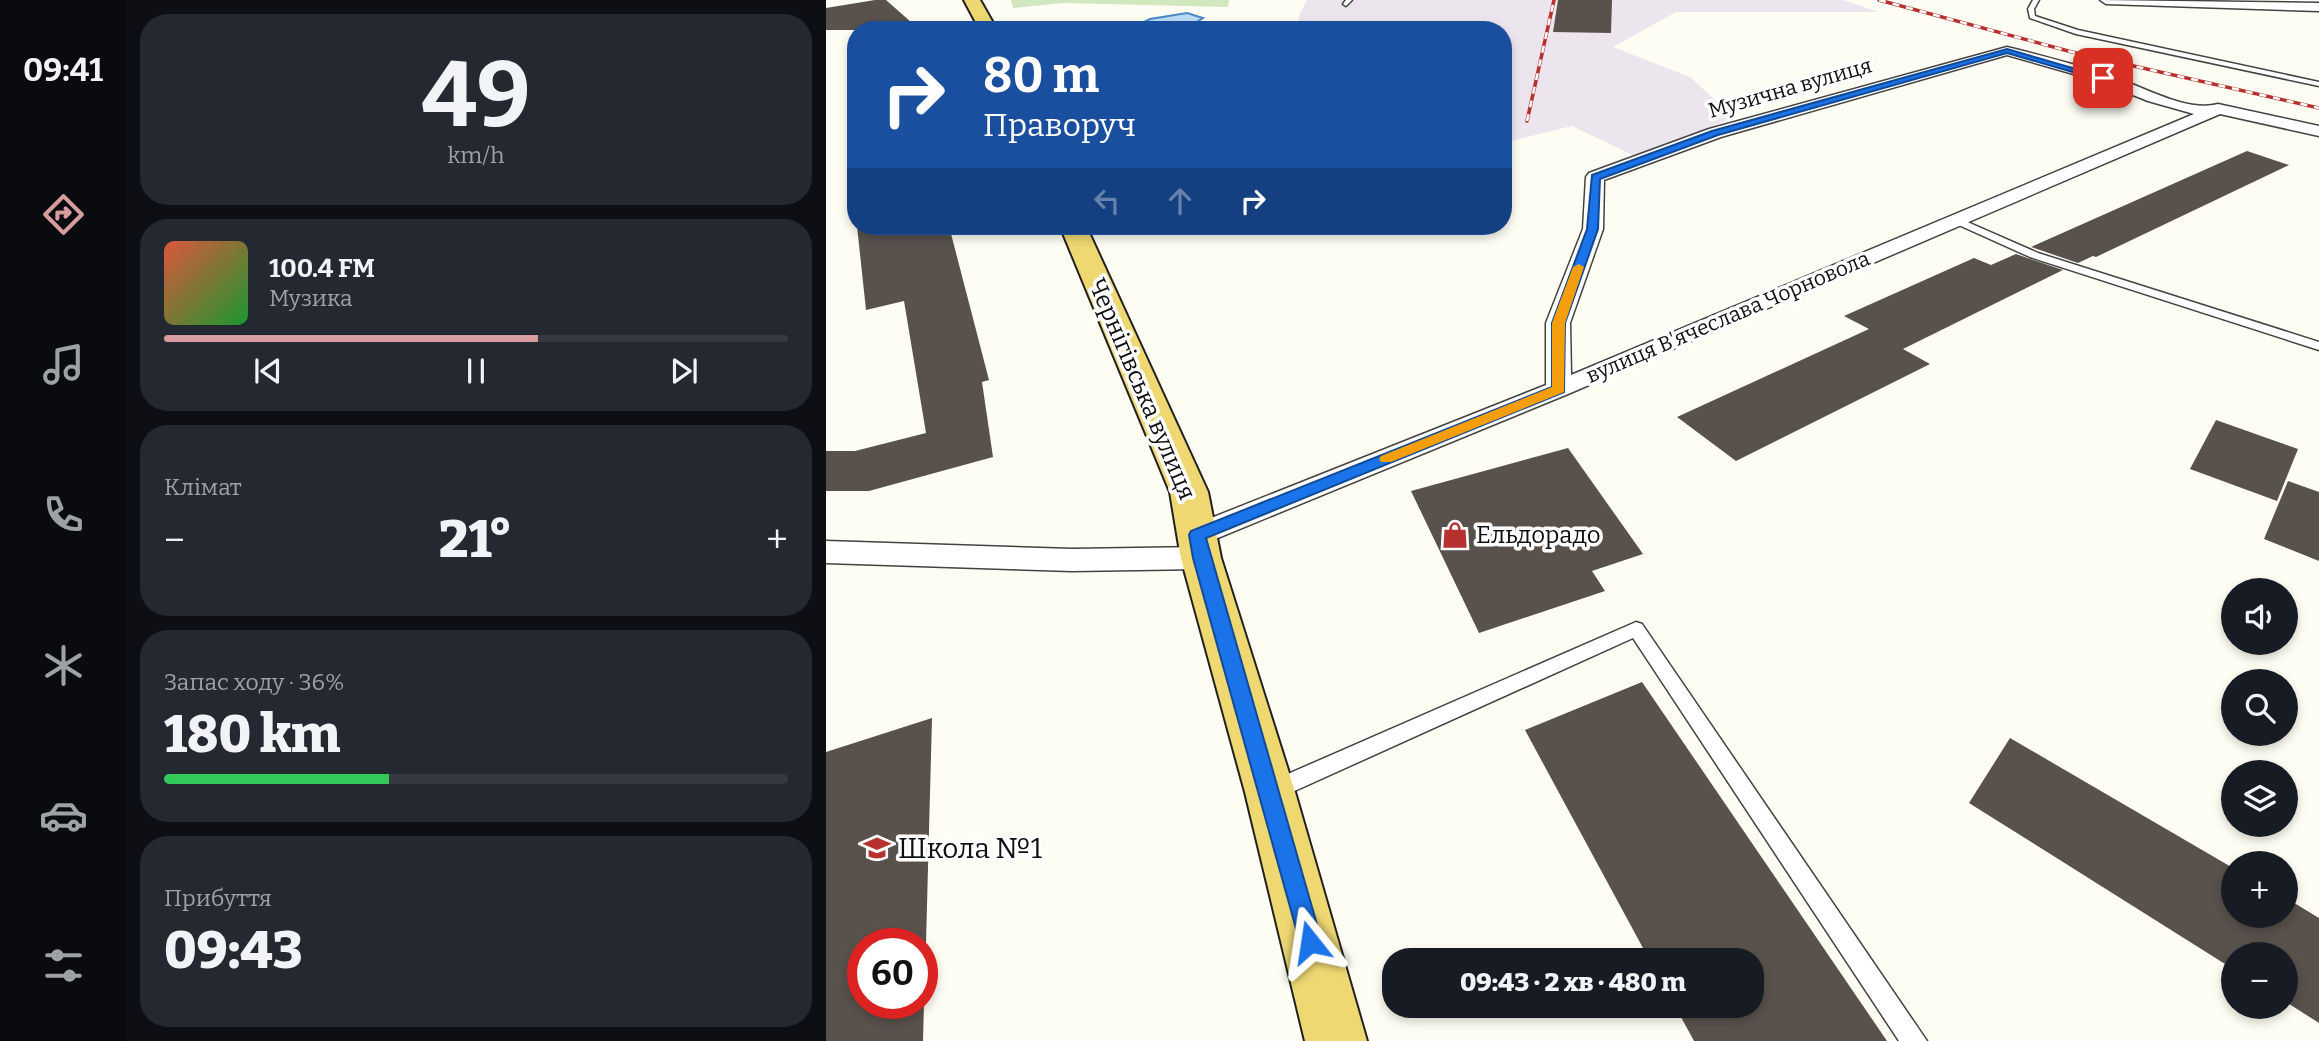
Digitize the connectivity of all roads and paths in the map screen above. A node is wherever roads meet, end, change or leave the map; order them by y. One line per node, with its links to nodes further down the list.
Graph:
1 (2036, 0): 6 (lane)
2 (2106, 0): 4 (street)
3 (975, 1): 5 (main road)
4 (2319, 7)
5 (985, 21)
6 (2319, 84)
7 (2214, 111): 8 (street); 9 (street, вулиця В'ячеслава Чорновола); 12 (street, Музична вулиця)
8 (2319, 131)
9 (1956, 220): 11 (lane); 12 (street, вулиця В'ячеслава Чорновола)
10 (1077, 235): 13 (main road, Чернігівська вулиця)
11 (2319, 346)
12 (1559, 389): 13 (street, вулиця В'ячеслава Чорновола)
13 (1199, 546): 14 (street, вулиця В'ячеслава Чорновола); 15 (main road, Чернігівська вулиця)
14 (826, 552)
15 (1270, 793): 16 (main road, Чернігівська вулиця); 17 (lane)
16 (1336, 1041)
17 (1914, 1041)

